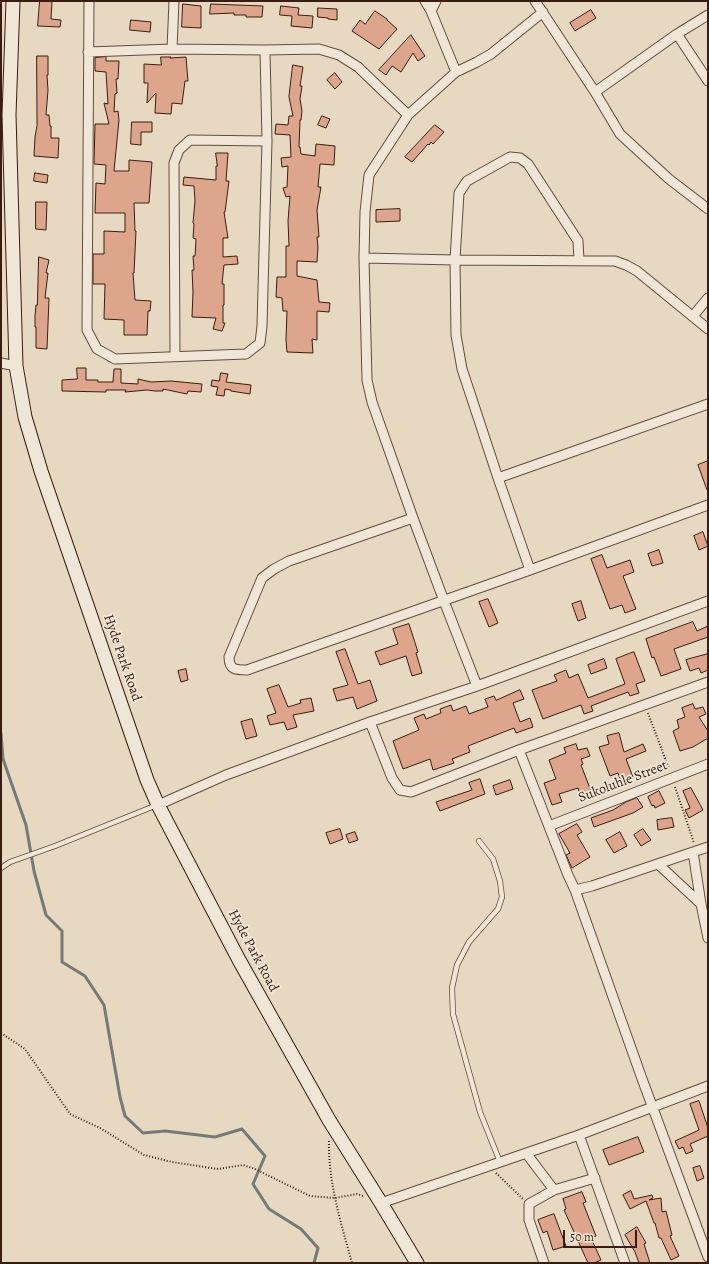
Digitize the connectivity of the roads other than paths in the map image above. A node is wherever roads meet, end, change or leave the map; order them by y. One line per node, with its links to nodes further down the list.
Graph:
1 (13, 1): 17 (street, Hyde Park Road)
2 (89, 1): 13 (street)
3 (174, 1): 11 (street)
4 (425, 1): 7 (street)
5 (436, 1): 7 (street)
6 (535, 1): 8 (street)
7 (431, 11): 14 (street)
8 (543, 12): 14 (street); 16 (street)
9 (708, 15): 10 (street)
10 (677, 34): 15 (street); 16 (street)
11 (172, 49): 12 (street); 13 (street)
12 (265, 50): 18 (street); 19 (street)
13 (88, 52): 27 (street)
14 (456, 72): 18 (street)
15 (708, 82)
16 (595, 92): 20 (street)
17 (5, 115): 29 (street, Hyde Park Road)
18 (408, 115): 21 (street)
19 (267, 141): 27 (street); 27 (street)
20 (708, 209)
21 (364, 258): 22 (street); 33 (street)
22 (455, 260): 23 (street); 23 (street); 31 (street)
23 (579, 260): 25 (street)
24 (708, 298): 25 (street)
25 (693, 316): 26 (street)
26 (708, 329)
27 (174, 356)
28 (1, 363): 29 (street)
29 (16, 366): 42 (street, Hyde Park Road)
30 (708, 404): 31 (street)
31 (498, 478): 34 (street)
32 (708, 505): 34 (street)
33 (413, 518): 35 (street); 35 (street)
34 (530, 570): 35 (street)
35 (444, 601): 38 (street)
36 (708, 601): 38 (street)
37 (708, 682): 40 (street)
38 (477, 686): 39 (street)
39 (370, 722): 40 (street); 42 (street)
40 (519, 750): 43 (street)
41 (708, 764): 43 (street, Sukoluhle Street)
42 (158, 804): 48 (lane); 59 (street, Hyde Park Road)
43 (549, 826): 49 (street)
44 (479, 841): 56 (lane)
45 (708, 847): 46 (street)
46 (693, 852): 47 (street); 50 (street)
47 (658, 864): 49 (street); 50 (street)
48 (1, 868)
49 (575, 890): 53 (street)
50 (701, 904): 51 (street)
51 (708, 938)
52 (708, 1086): 53 (street)
53 (653, 1107): 54 (street); 60 (street)
54 (579, 1135): 55 (street); 57 (street)
55 (526, 1153): 56 (street); 58 (street)
56 (500, 1162): 59 (street)
57 (595, 1178): 58 (street); 63 (street)
58 (554, 1190): 62 (street)
59 (382, 1203): 61 (street, Hyde Park Road)
60 (708, 1257)
61 (417, 1263)
62 (544, 1263)
63 (625, 1263)

